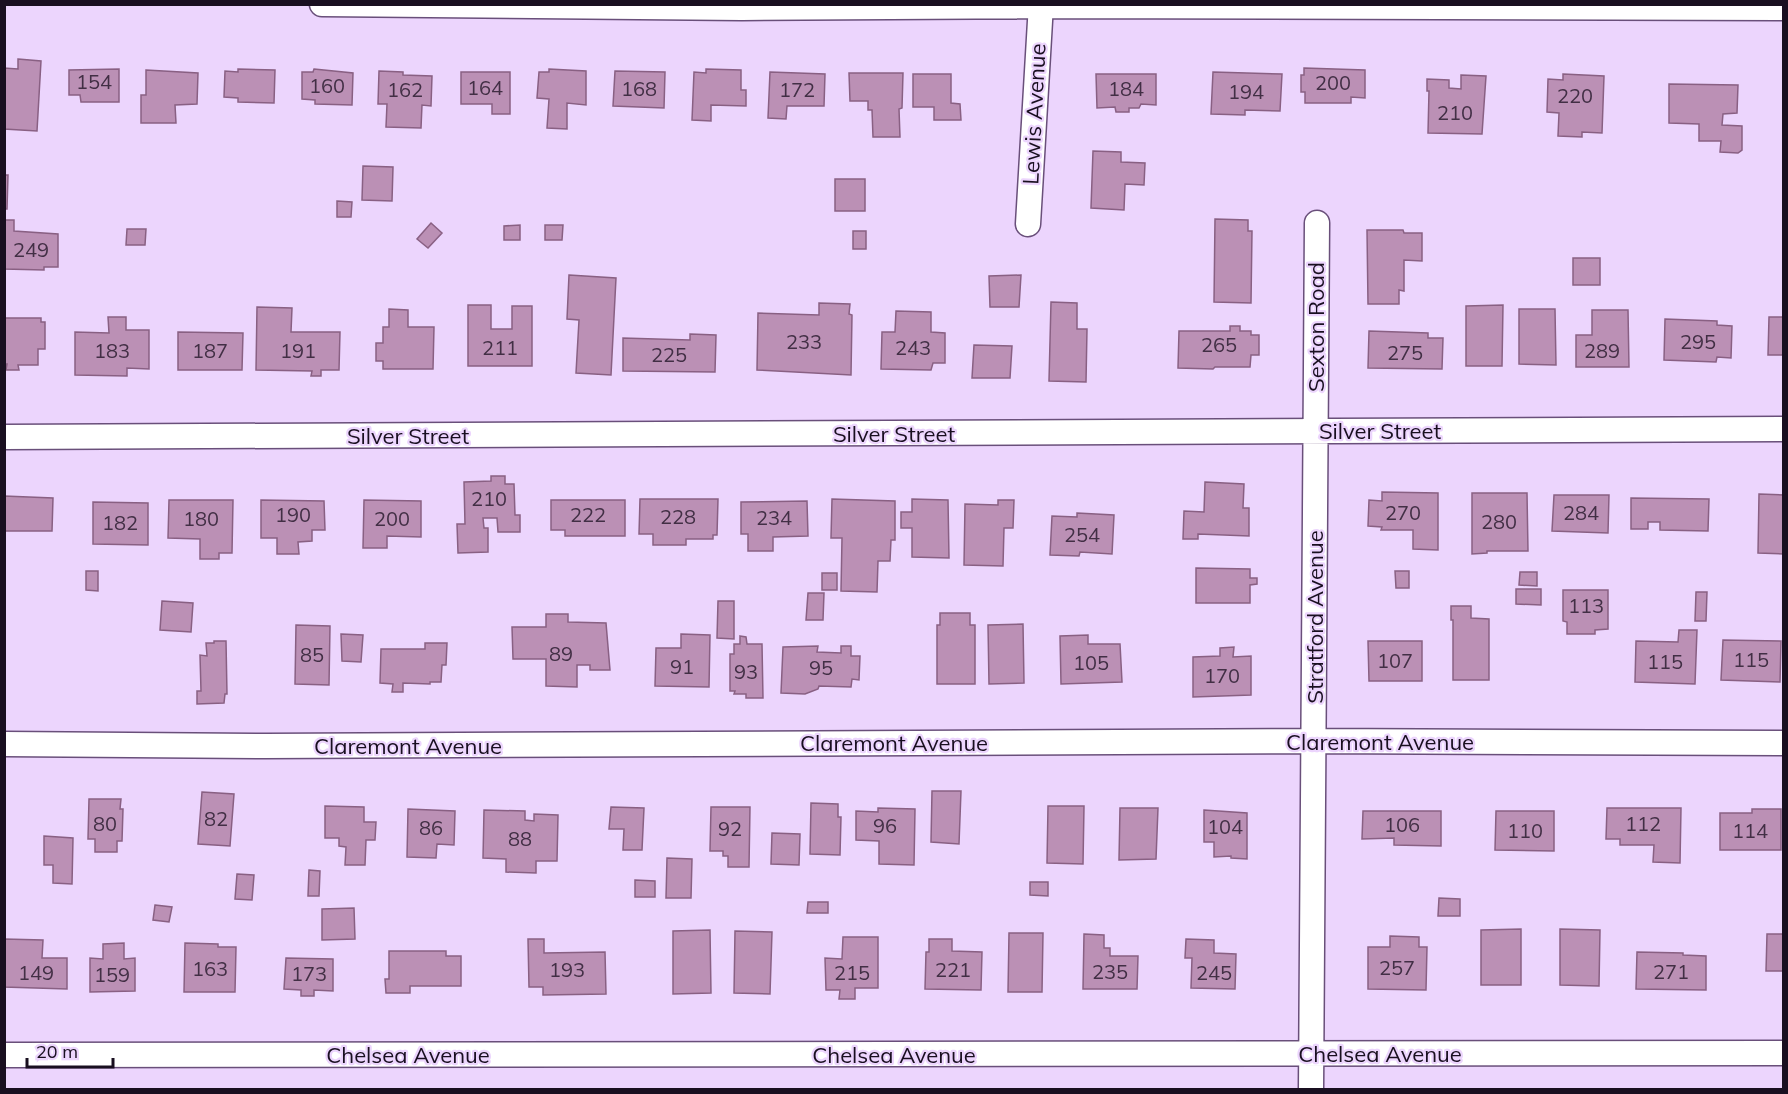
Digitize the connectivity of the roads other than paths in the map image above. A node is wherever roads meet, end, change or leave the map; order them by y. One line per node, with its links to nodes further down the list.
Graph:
1 (322, 4): 2 (street)
2 (1041, 5): 3 (street); 5 (street, Lewis Avenue)
3 (1784, 8)
4 (1317, 223): 7 (street, Sexton Road)
5 (1028, 224)
6 (1784, 429): 7 (street, Silver Street)
7 (1316, 432): 8 (street, Silver Street); 9 (street, Stratford Avenue)
8 (4, 437)
9 (1315, 741): 10 (street, Claremont Avenue); 11 (street, Claremont Avenue); 13 (street, Stratford Avenue)
10 (1784, 743)
11 (4, 744)
12 (1784, 1053): 13 (street, Chelsea Avenue)
13 (1311, 1054): 14 (street, Chelsea Avenue); 15 (street)
14 (4, 1055)
15 (1311, 1089)

